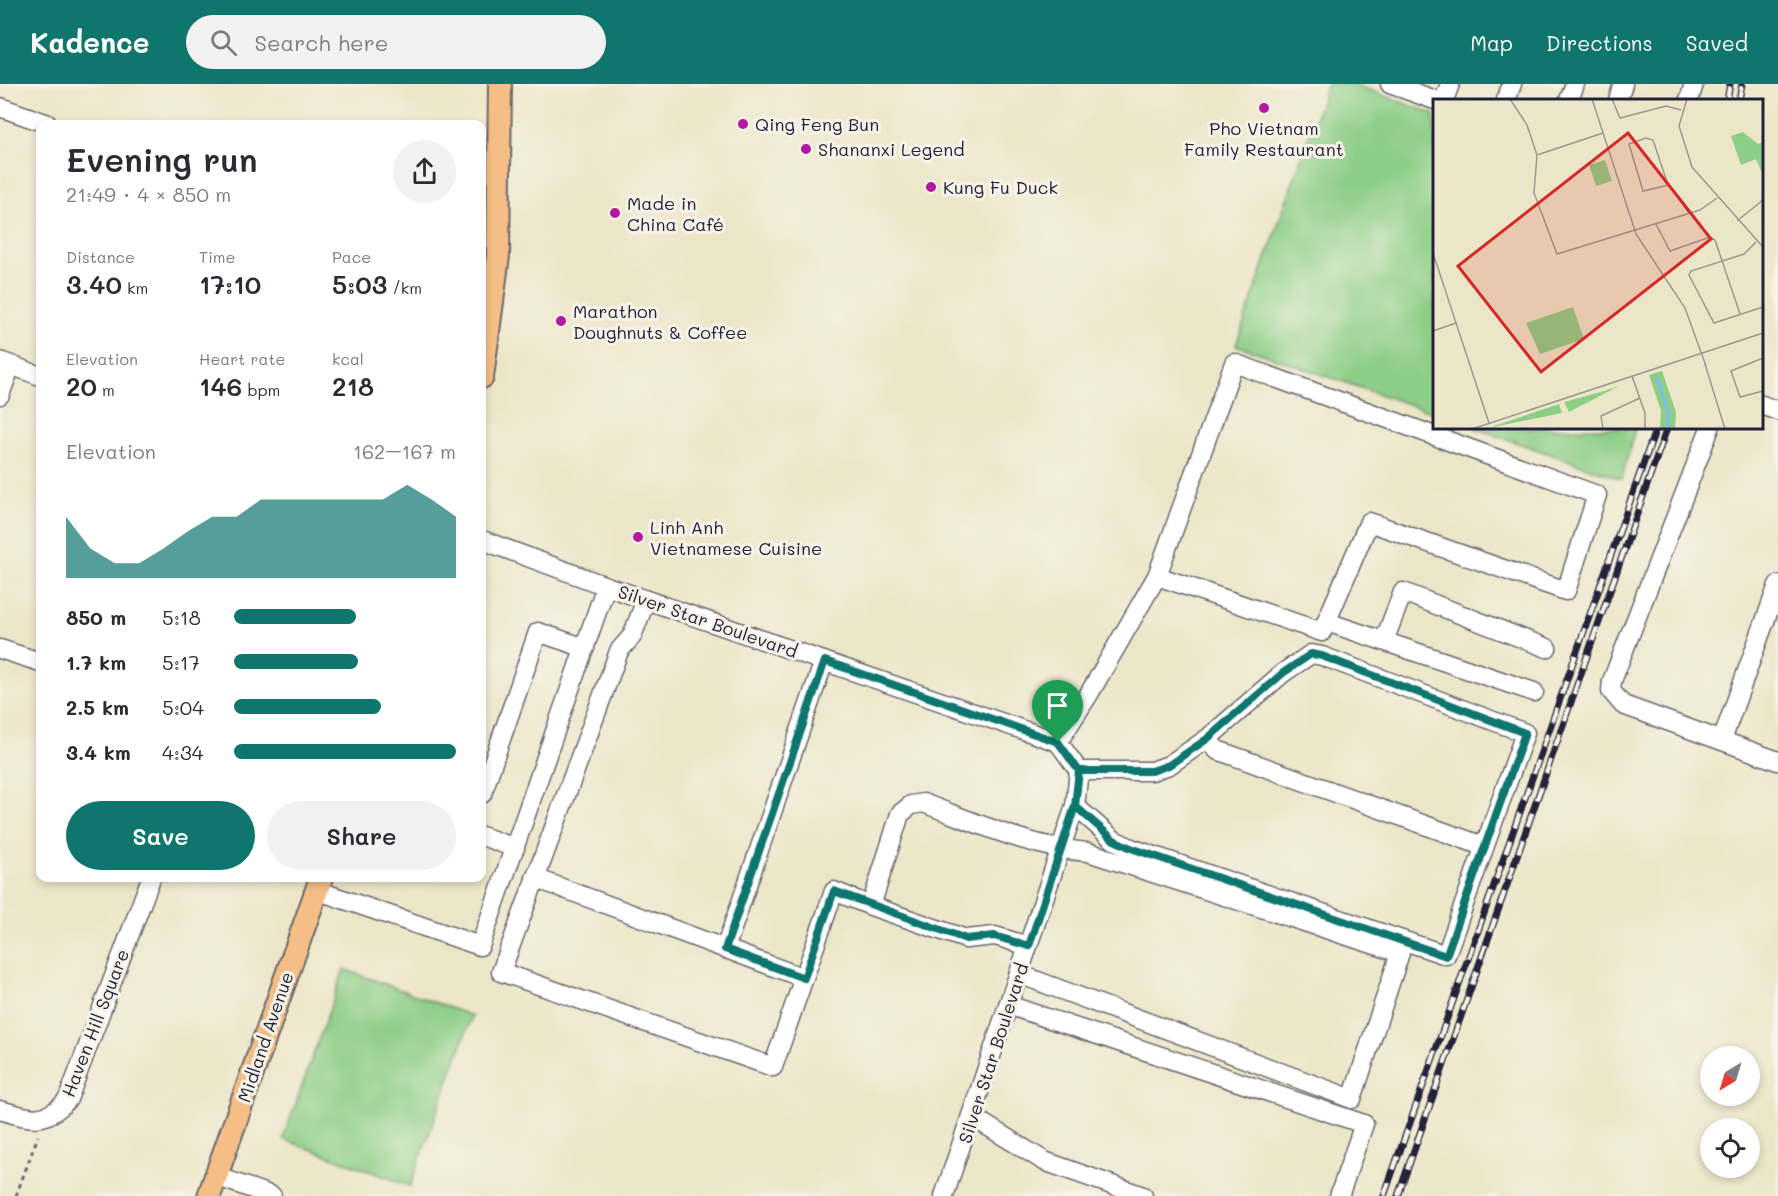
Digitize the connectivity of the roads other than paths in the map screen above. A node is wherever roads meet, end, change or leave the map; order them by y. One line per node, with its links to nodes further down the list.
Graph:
1 (500, 84): 16 (main road)
2 (1450, 84): 9 (street)
3 (1512, 84): 10 (street)
4 (1575, 84): 11 (street)
5 (1623, 84): 12 (street)
6 (1694, 84): 13 (street)
7 (1394, 85): 8 (street)
8 (1433, 99)
9 (1444, 99)
10 (1506, 99)
11 (1569, 99)
12 (1618, 99)
13 (1689, 99)
14 (0, 107): 15 (street)
15 (37, 120)
16 (486, 347)
17 (6, 363): 18 (street); 19 (street)
18 (36, 374)
19 (0, 395)
20 (1763, 406): 21 (street)
21 (1778, 411)
22 (1710, 429): 38 (street)
23 (486, 541): 26 (street, Silver Star Boulevard)
24 (1157, 576): 28 (street); 28 (street); 39 (street)
25 (1778, 585): 29 (street)
26 (606, 586): 27 (street, Silver Star Boulevard); 31 (street)
27 (646, 600): 35 (street, Silver Star Boulevard); 48 (street)
28 (1327, 622): 30 (street)
29 (1771, 628): 38 (street)
30 (1384, 641): 32 (street); 36 (street)
31 (585, 648): 42 (street); 46 (street)
32 (1547, 648)
33 (0, 650): 34 (street)
34 (36, 661)
35 (825, 661): 39 (street, Silver Star Boulevard); 53 (street)
36 (1534, 692)
37 (1207, 739): 41 (street); 45 (street); 45 (street)
38 (1722, 741): 40 (street)
39 (1058, 742): 41 (street)
40 (1778, 761)
41 (1079, 771): 43 (street, Silver Star Boulevard)
42 (486, 782)
43 (1075, 806): 45 (street); 47 (street, Silver Star Boulevard)
44 (486, 837): 46 (street)
45 (1483, 846)
46 (515, 848): 50 (street)
47 (1059, 850): 51 (street); 52 (street, Silver Star Boulevard); 54 (street)
48 (535, 879): 53 (street); 55 (street)
49 (149, 882): 57 (street, Haven Hill Square)
50 (319, 884): 59 (main road, Midland Avenue)
51 (871, 906): 52 (street); 55 (street)
52 (1029, 946): 54 (street, Silver Star Boulevard)
53 (725, 949): 55 (street)
54 (1019, 974): 56 (street, Silver Star Boulevard)
55 (804, 978)
56 (1008, 1005): 58 (street, Silver Star Boulevard); 63 (street)
57 (0, 1110)
58 (971, 1116): 61 (street, Silver Star Boulevard); 62 (street)
59 (212, 1186): 60 (street)
60 (272, 1196)
61 (944, 1196)
62 (1143, 1196)
63 (1339, 1196)

